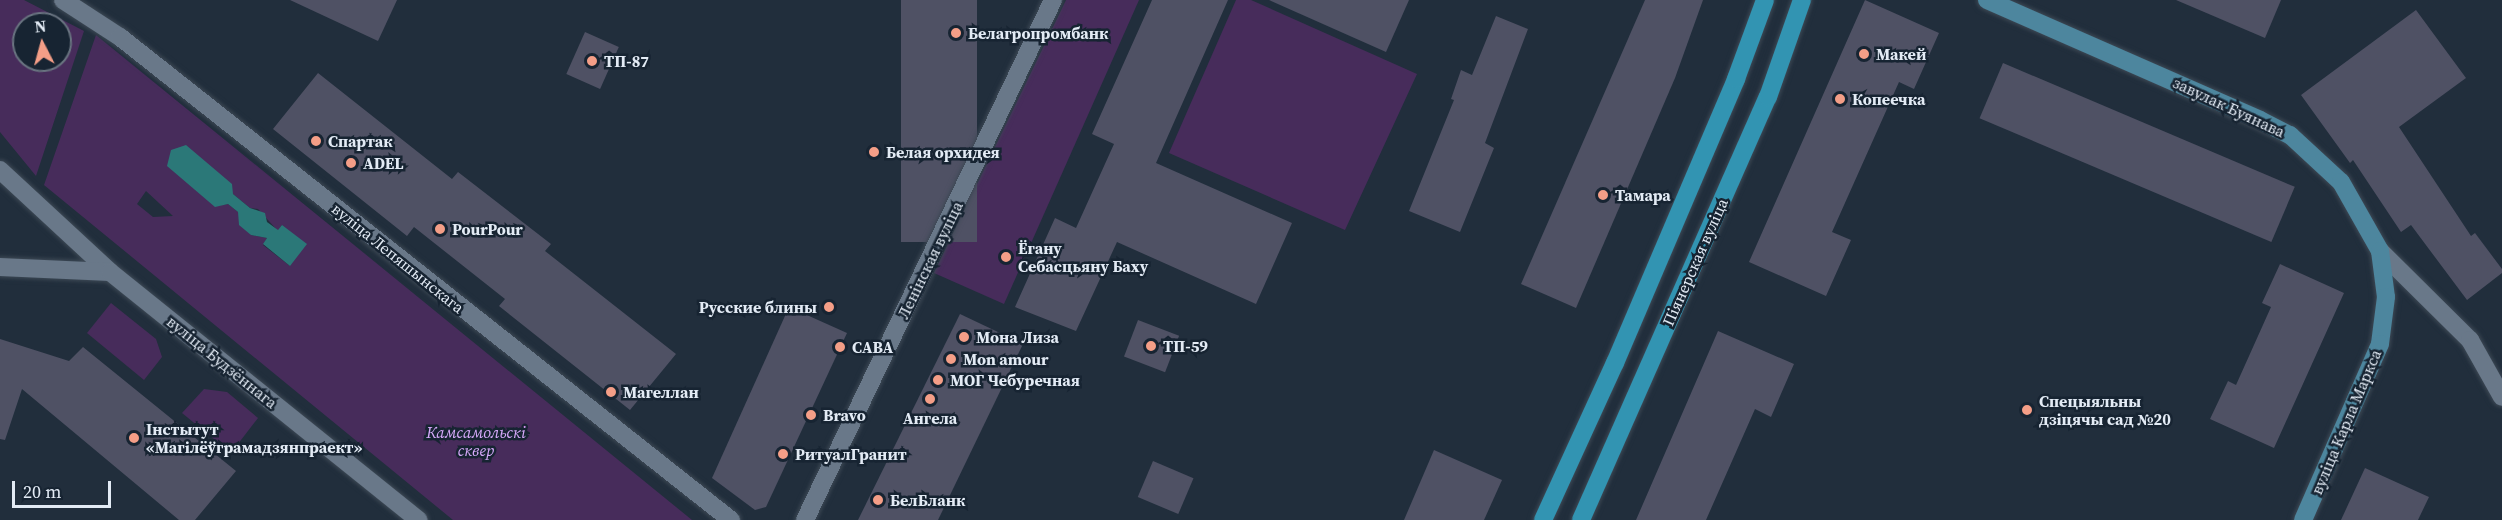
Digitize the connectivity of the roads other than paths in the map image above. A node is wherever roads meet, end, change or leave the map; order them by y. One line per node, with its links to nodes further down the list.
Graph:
1 (63, 0): 12 (street, вуліца Лепяшынскага)
2 (1053, 0): 13 (street, Ленінская вуліца)
3 (1765, 0): 14 (main road, Піянерская вуліца)
4 (1802, 0): 15 (main road, Піянерская вуліца)
5 (1988, 0): 7 (main road, завулак Буянава)
6 (0, 170): 9 (street, вуліца Будзённага)
7 (2380, 251): 10 (street, завулак Буянава); 16 (main road, вуліца Карла Маркса)
8 (0, 267): 9 (street)
9 (110, 272): 11 (street, вуліца Будзённага)
10 (2502, 397)
11 (420, 520)
12 (731, 520)
13 (805, 520)
14 (1543, 520)
15 (1581, 520)
16 (2303, 520)

